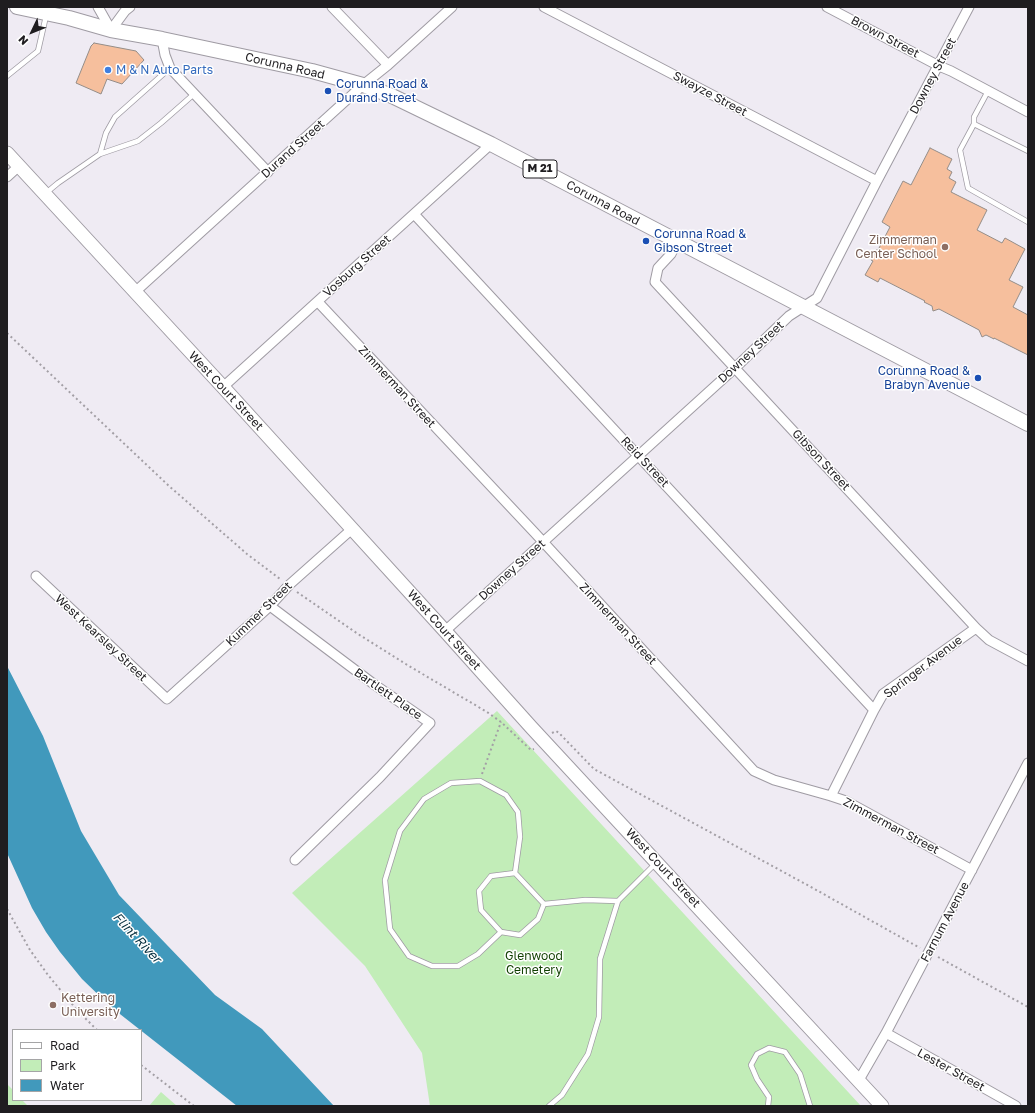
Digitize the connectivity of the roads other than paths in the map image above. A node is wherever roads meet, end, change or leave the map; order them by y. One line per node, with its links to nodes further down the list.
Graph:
1 (17, 7): 9 (main road, Corunna Road / M 21)
2 (98, 7): 10 (street)
3 (130, 7): 10 (street)
4 (332, 7): 12 (street)
5 (452, 7): 12 (street, Durand Street)
6 (544, 7): 28 (street, Swayze Street)
7 (827, 7): 13 (street, Brown Street)
8 (970, 7): 13 (street, Downey Street)
9 (46, 13): 10 (main road, Corunna Road / M 21); 15 (lane)
10 (111, 30): 11 (main road, Corunna Road / M 21)
11 (162, 39): 14 (street); 16 (main road, Corunna Road / M 21)
12 (388, 65): 16 (street, Durand Street)
13 (939, 66): 17 (street, Brown Street); 28 (street, Downey Street)
14 (170, 68): 18 (street); 24 (lane)
15 (7, 76)
16 (363, 85): 21 (main road, Corunna Road / M 21); 26 (street, Durand Street)
17 (988, 91): 19 (street, Brown Street); 20 (lane)
18 (194, 94): 24 (lane); 26 (street)
19 (1028, 112)
20 (974, 124): 22 (lane); 31 (lane)
21 (491, 144): 30 (street, Vosburg Street); 32 (main road, Corunna Road / M 21)
22 (1028, 151)
23 (7, 153): 25 (street, West Court Street)
24 (100, 154): 29 (lane)
25 (19, 166): 27 (street); 29 (street, West Court Street)
26 (268, 172): 33 (street, Durand Street)
27 (7, 177)
28 (877, 181): 35 (street, Downey Street)
29 (45, 194): 33 (street, West Court Street)
30 (414, 214): 34 (street, Vosburg Street); 39 (street, Reid Street)
31 (1028, 222)
32 (677, 242): 35 (main road, Corunna Road / M 21); 36 (street, Gibson Street)
33 (135, 292): 37 (street, West Court Street)
34 (318, 302): 37 (street, Vosburg Street); 41 (street, Zimmerman Street)
35 (803, 306): 36 (street, Downey Street); 38 (main road, Corunna Road / M 21)
36 (735, 368): 39 (street, Downey Street); 44 (street, Gibson Street)
37 (223, 387): 40 (street, West Court Street)
38 (1028, 424)
39 (638, 455): 41 (street, Downey Street); 48 (street, Reid Street)
40 (352, 529): 43 (street, Kummer Street); 45 (street, West Court Street)
41 (543, 542): 45 (street, Downey Street); 50 (street, Zimmerman Street)
42 (36, 576): 47 (street, West Kearsley Street)
43 (270, 606): 47 (street, Kummer Street); 51 (street, Bartlett Place)
44 (976, 628): 46 (street, Gibson Street); 48 (street, Springer Avenue)
45 (445, 631): 52 (street, West Court Street)
46 (1028, 661)
47 (167, 699)
48 (874, 710): 50 (street, Springer Avenue)
49 (1028, 763): 53 (street, Farnum Avenue)
50 (832, 796): 53 (street, Zimmerman Street)
51 (295, 860)
52 (658, 862): 55 (lane); 59 (street, West Court Street)
53 (972, 870): 58 (street, Farnum Avenue)
54 (515, 873): 56 (lane); 57 (lane); 57 (lane)
55 (618, 901): 56 (lane); 60 (lane)
56 (544, 904): 57 (lane)
57 (501, 932)
58 (886, 1033): 59 (street, Farnum Avenue); 64 (street, Lester Street)
59 (859, 1080): 63 (street, West Court Street)
60 (549, 1106)
61 (768, 1106): 62 (lane)
62 (810, 1106)
63 (882, 1106)
64 (1016, 1106)

